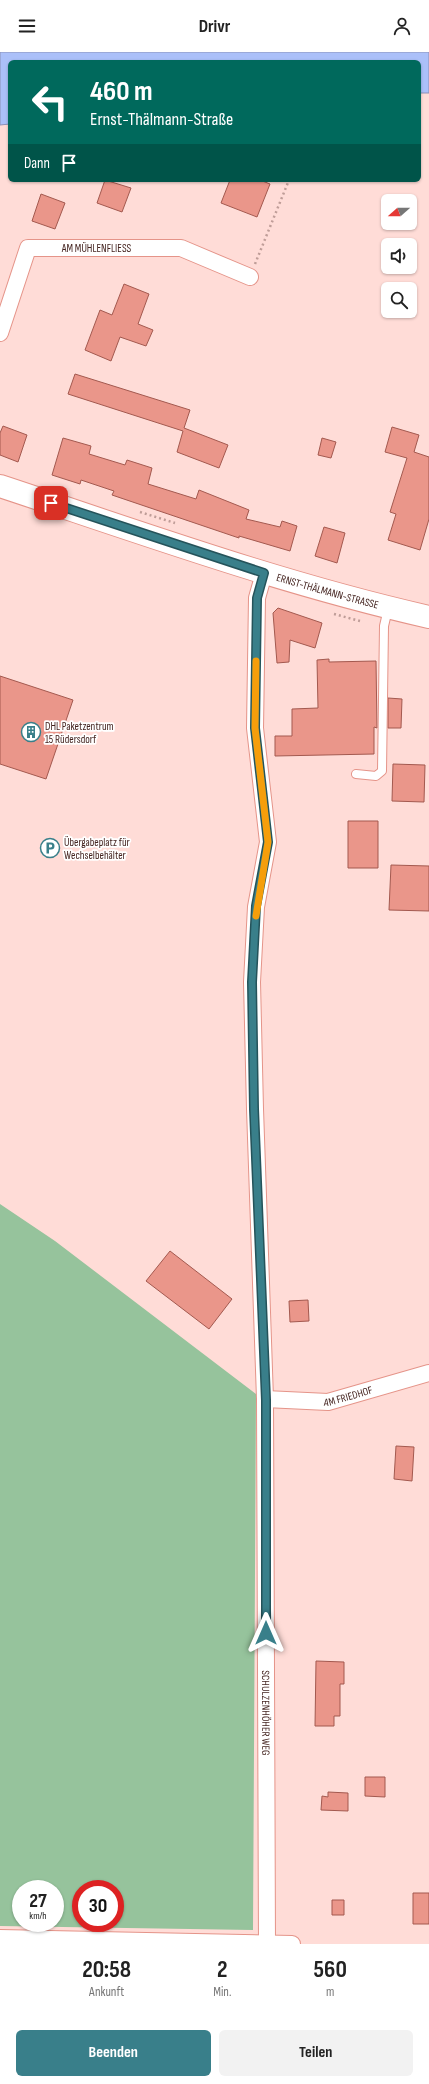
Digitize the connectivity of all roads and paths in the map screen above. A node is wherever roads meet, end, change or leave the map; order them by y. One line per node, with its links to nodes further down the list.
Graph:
1 (288, 182): 2 (path)
2 (250, 277): 3 (street, AM MÜHLENFLIESS)
3 (0, 334)
4 (0, 486): 5 (main road, ERNST-THÄLMANN-STRASSE)
5 (264, 573): 6 (main road, ERNST-THÄLMANN-STRASSE); 10 (street, SCHULZENHÖHER WEG)
6 (388, 608): 7 (main road, ERNST-THÄLMANN-STRASSE); 8 (lane)
7 (429, 617)
8 (356, 774)
9 (429, 1373): 10 (street, AM FRIEDHOF)
10 (266, 1400): 12 (street, SCHULZENHÖHER WEG)
11 (0, 1938): 12 (street)
12 (267, 1944): 13 (street)
13 (292, 1944)

